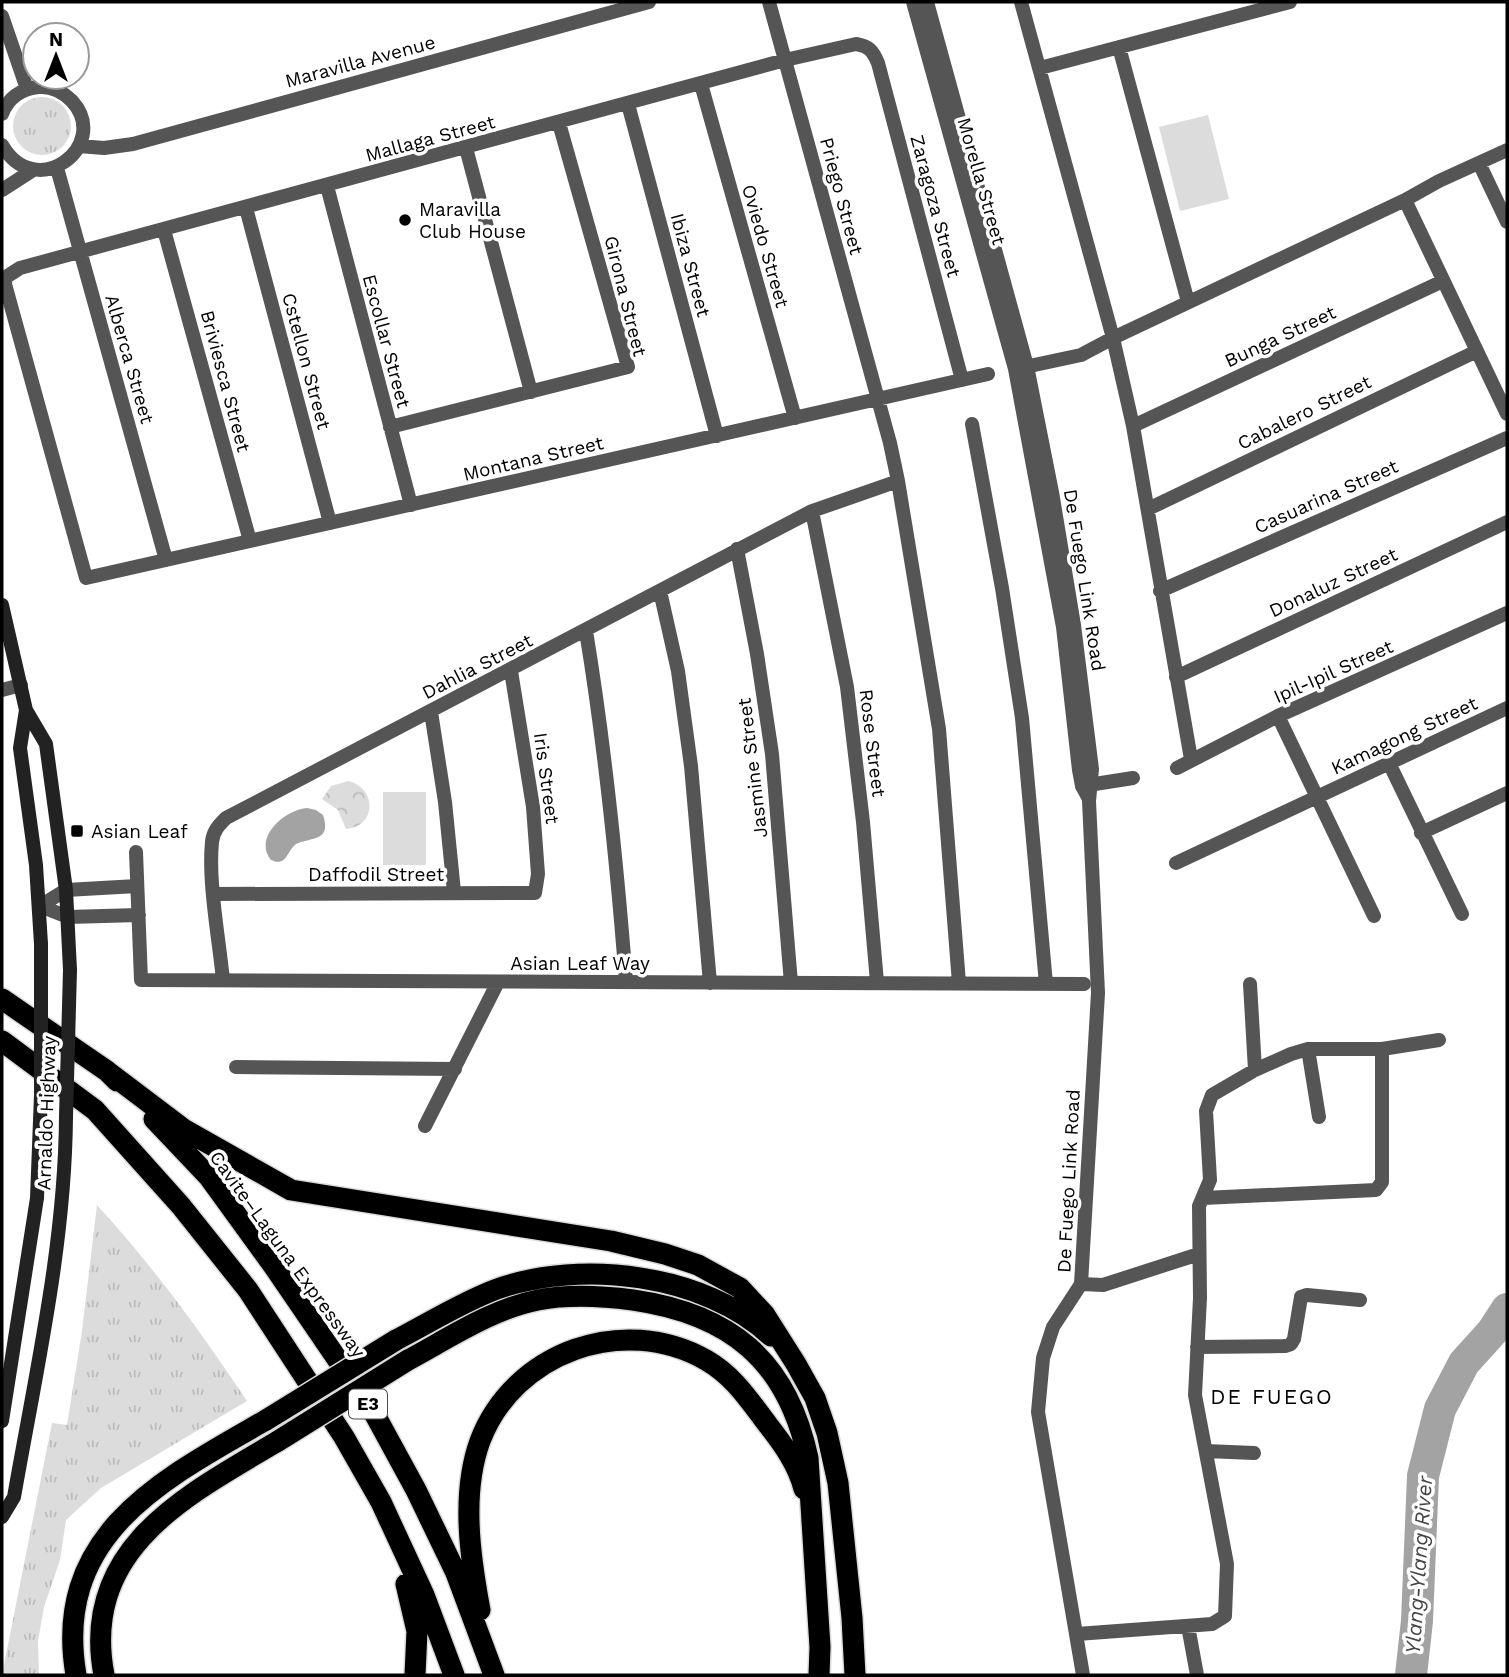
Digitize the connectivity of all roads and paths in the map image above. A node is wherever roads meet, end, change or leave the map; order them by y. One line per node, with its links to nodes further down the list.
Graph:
1 (649, 2): 20 (street, Maravilla Avenue)
2 (769, 2): 10 (street, Priego Street)
3 (914, 2): 37 (street, Morella Street)
4 (927, 2): 37 (street, Morella Street)
5 (1021, 2): 11 (street)
6 (1290, 2): 9 (street)
7 (2, 16): 12 (street)
8 (865, 46): 10 (street, Mallaga Street); 39 (street, Zaragoza Street)
9 (1119, 47): 11 (street); 34 (street)
10 (785, 60): 13 (street, Mallaga Street); 41 (street, Priego Street)
11 (1041, 68): 35 (street)
12 (21, 71)
13 (701, 84): 16 (street, Mallaga Street); 43 (street, Oviedo Street)
14 (24, 91): 17 (street)
15 (57, 91): 20 (street)
16 (628, 104): 18 (street, Mallaga Street); 47 (street, Ibiza Street)
17 (2, 114)
18 (559, 123): 21 (street, Mallaga Street); 40 (street, Girona Street)
19 (2, 146): 25 (street)
20 (79, 146): 24 (street)
21 (466, 148): 26 (street, Mallaga Street); 40 (street)
22 (1507, 150): 23 (street)
23 (1479, 163): 28 (street); 30 (street)
24 (57, 168): 25 (street); 32 (street, Alberca Street)
25 (33, 170): 27 (street)
26 (327, 186): 29 (street, Mallaga Street); 46 (street, Escollar Street)
27 (2, 190)
28 (1405, 200): 33 (street); 34 (street)
29 (246, 208): 31 (street, Mallaga Street); 54 (street, Cstellon Street)
30 (1507, 222)
31 (164, 230): 32 (street, Mallaga Street); 55 (street, Briviesca Street)
32 (80, 253): 57 (street, Alberca Street); 58 (street, Mallaga Street)
33 (1443, 281): 36 (street); 45 (street, Bunga Street)
34 (1188, 302): 35 (street)
35 (1113, 338): 37 (street); 45 (street)
36 (1477, 351): 42 (street); 51 (street, Cabalero Street)
37 (1021, 368): 76 (street, De Fuego Link Road)
38 (988, 374): 39 (street, Montana Street)
39 (962, 380): 41 (street, Montana Street)
40 (531, 392): 46 (street, Girona Street)
41 (877, 400): 43 (street, Montana Street); 49 (street, Priego Street)
42 (1507, 414)
43 (795, 418): 47 (street, Montana Street)
44 (972, 424): 99 (street)
45 (1133, 426): 51 (street)
46 (390, 427): 50 (street, Escollar Street)
47 (717, 436): 50 (street, Montana Street)
48 (1507, 438): 60 (street, Casuarina Street)
49 (898, 481): 52 (street, Dahlia Street); 98 (street, Priego Street)
50 (411, 505): 54 (street, Montana Street)
51 (1148, 509): 60 (street)
52 (812, 511): 56 (street, Dahlia Street); 95 (street, Rose Street)
53 (1507, 522): 65 (street, Donaluz Street)
54 (330, 523): 55 (street, Montana Street)
55 (250, 541): 57 (street, Montana Street)
56 (737, 550): 59 (street, Dahlia Street); 97 (street, Jasmine Street)
57 (166, 560): 58 (street, Montana Street)
58 (86, 578)
59 (660, 591): 63 (street, Dahlia Street); 96 (street)
60 (1160, 591): 65 (street)
61 (2, 605): 66 (main road, Arnaldo Highway)
62 (1507, 613): 71 (street, Ipil-Ipil Street)
63 (586, 631): 64 (street, Dahlia Street); 94 (street)
64 (511, 671): 70 (street, Dahlia Street); 84 (street, Iris Street)
65 (1176, 677): 72 (street)
66 (21, 685): 67 (street); 69 (main road, Arnaldo Highway)
67 (2, 690)
68 (1507, 708): 73 (street, Kamagong Street)
69 (26, 710): 83 (main road, Arnaldo Highway); 87 (main road, Arnaldo Highway)
70 (431, 712): 85 (street); 86 (street, Dahlia Street)
71 (1278, 716): 72 (street, Ipil-Ipil Street); 78 (street)
72 (1191, 759): 74 (street, Ipil-Ipil Street)
73 (1389, 763): 78 (street, Kamagong Street); 79 (street)
74 (1177, 768)
75 (1133, 778): 76 (street)
76 (1087, 785): 115 (street, De Fuego Link Road)
77 (1507, 793): 79 (street)
78 (1317, 796): 81 (street, Kamagong Street); 90 (street)
79 (1421, 833): 88 (street)
80 (136, 852): 82 (street, Asian Leaf Way)
81 (1176, 863)
82 (137, 886): 83 (street); 89 (street, Asian Leaf Way)
83 (66, 890): 87 (street); 91 (main road, Arnaldo Highway)
84 (537, 891): 85 (street, Daffodil Street)
85 (454, 892): 86 (street, Daffodil Street)
86 (214, 894): 92 (street, Dahlia Street)
87 (40, 906): 91 (street); 119 (main road, Arnaldo Highway, bridge)
88 (1462, 914)
89 (139, 915): 91 (street); 92 (street, Asian Leaf Way)
90 (1374, 916)
91 (68, 917): 123 (main road, Arnaldo Highway, bridge)
92 (223, 981): 93 (street, Asian Leaf Way)
93 (498, 982): 94 (street, Asian Leaf Way); 108 (street)
94 (626, 982): 96 (street, Asian Leaf Way)
95 (877, 982): 97 (street, Asian Leaf Way); 98 (street, Asian Leaf Way)
96 (710, 983): 97 (street, Asian Leaf Way)
97 (791, 983)
98 (959, 984): 99 (street, Asian Leaf Way)
99 (1046, 984): 100 (street, Asian Leaf Way)
100 (1084, 984)
101 (1251, 984): 109 (street)
102 (2, 999): 110 (highway, Cavite–Laguna Expressway)
103 (1439, 1040): 106 (street)
104 (2, 1041): 122 (highway, E3)
105 (1308, 1049): 106 (street); 109 (street); 111 (street)
106 (1382, 1049): 113 (street)
107 (236, 1068): 108 (street)
108 (455, 1069): 112 (street)
109 (1255, 1070): 113 (street)
110 (107, 1071): 118 (highway); 127 (highway, Cavite–Laguna Expressway / E3)
111 (1319, 1117)
112 (425, 1126)
113 (1203, 1198): 114 (street)
114 (1199, 1254): 115 (street); 117 (street)
115 (1081, 1284): 126 (street, De Fuego Link Road)
116 (1360, 1300): 117 (street)
117 (1197, 1347): 120 (street)
118 (796, 1364): 128 (highway, bridge); 134 (highway)
119 (2, 1421)
120 (1206, 1451): 121 (street); 125 (street)
121 (1254, 1452)
122 (380, 1502): 130 (highway); 131 (highway, E3)
123 (2, 1517)
124 (812, 1518): 127 (highway); 129 (highway, bridge); 133 (highway)
125 (1188, 1626): 126 (street); 136 (street)
126 (1077, 1634): 135 (street, De Fuego Link Road)
127 (487, 1653): 132 (highway, Cavite–Laguna Expressway / E3)
128 (76, 1675)
129 (104, 1675)
130 (415, 1675)
131 (454, 1675)
132 (494, 1675)
133 (819, 1675)
134 (855, 1675)
135 (1083, 1675)
136 (1197, 1675)

